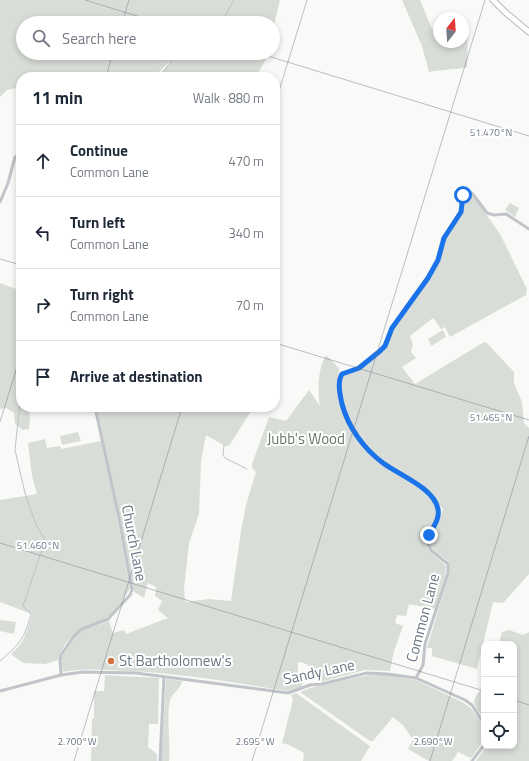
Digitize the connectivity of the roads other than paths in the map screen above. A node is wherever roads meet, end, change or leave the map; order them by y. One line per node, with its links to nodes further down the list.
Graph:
1 (494, 0): 2 (main road)
2 (529, 32)
3 (16, 156): 4 (street)
4 (0, 202)
5 (529, 229): 9 (street, Common Lane)
6 (96, 412): 7 (street, Church Lane)
7 (61, 675): 8 (street, Sandy Lane); 10 (street, Sandy Lane)
8 (164, 677): 9 (street, Sandy Lane); 13 (street)
9 (416, 678): 11 (street, Sandy Lane)
10 (0, 691)
11 (481, 719)
12 (481, 749): 14 (street)
13 (160, 761)
14 (472, 761)

